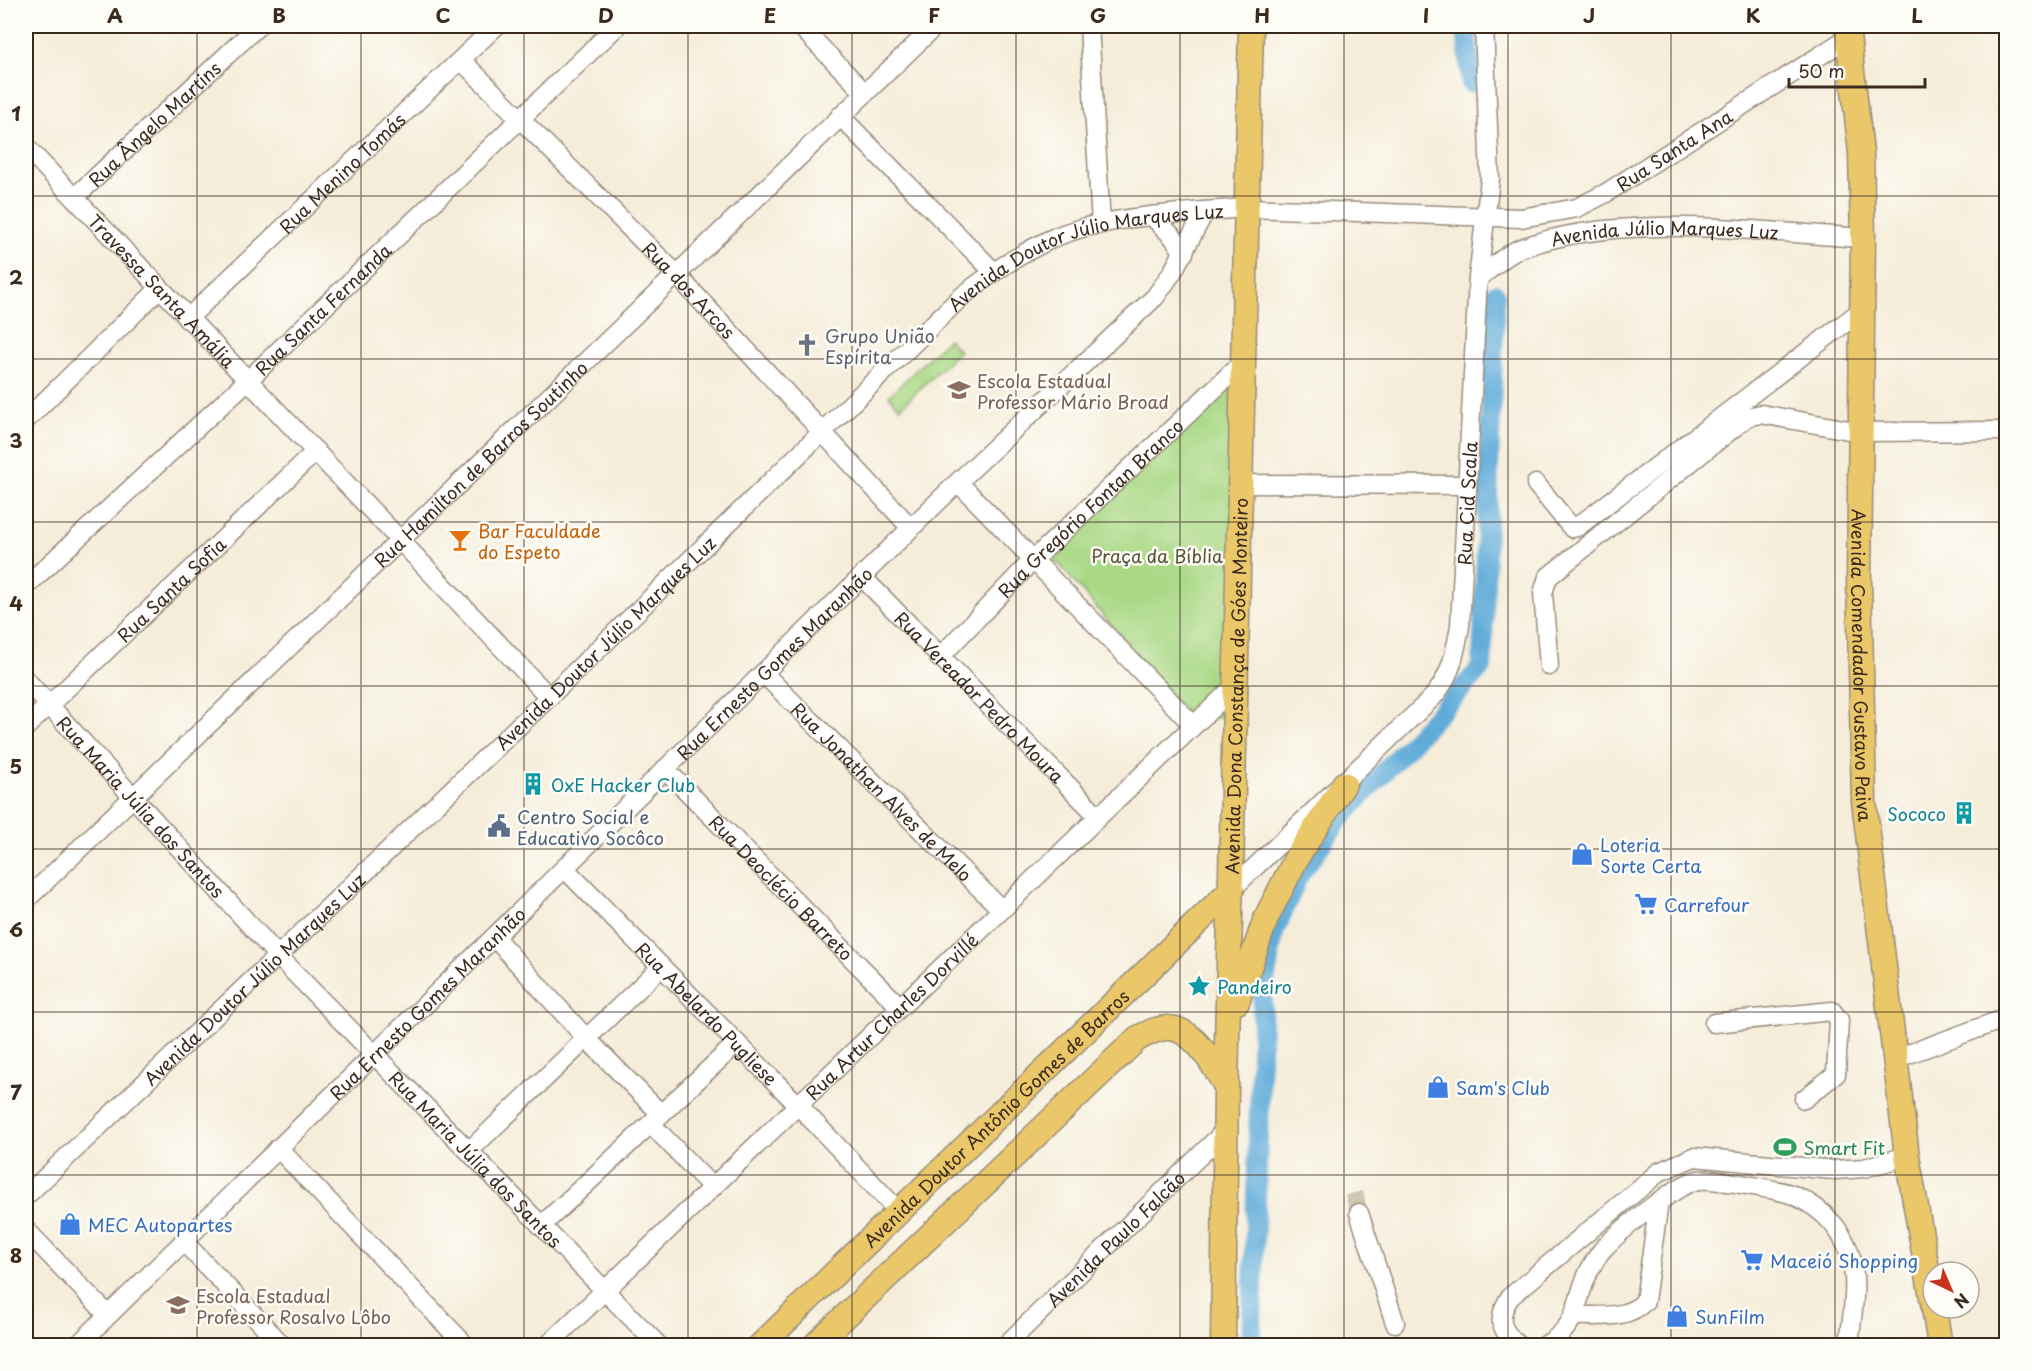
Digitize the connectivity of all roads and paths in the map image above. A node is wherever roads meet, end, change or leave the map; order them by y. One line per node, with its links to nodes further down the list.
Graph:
1 (258, 26): 15 (street, Rua Ângelo Martins)
2 (496, 26): 10 (street, Rua Menino Tomás)
3 (617, 26): 13 (street, Rua Santa Fernanda)
4 (800, 26): 11 (street)
5 (934, 26): 11 (street, Rua Hamilton de Barros Soutinho)
6 (1089, 26): 20 (street)
7 (1251, 26): 16 (main road, Avenida Dona Constança de Góes Monteiro)
8 (1484, 26): 18 (street, Rua Cid Scala)
9 (1848, 31): 18 (street, Rua Santa Ana); 21 (main road, Avenida Comendador Gustavo Paiva)
10 (461, 60): 13 (street, Rua dos Arcos); 28 (street, Rua Menino Tomás)
11 (865, 93): 12 (street, Rua Hamilton de Barros Soutinho)
12 (840, 116): 23 (street); 24 (street, Rua Hamilton de Barros Soutinho)
13 (522, 118): 24 (street, Rua dos Arcos); 30 (street, Rua Santa Fernanda)
14 (26, 147): 15 (street, Travessa Santa Amália)
15 (75, 197): 26 (street, Travessa Santa Amália)
16 (1247, 208): 17 (street, Avenida Doutor Júlio Marques Luz); 18 (street); 29 (main road, Avenida Dona Constança de Góes Monteiro)
17 (1205, 211): 19 (street, Avenida Doutor Júlio Marques Luz); 22 (street, Rua Ernesto Gomes Maranhão)
18 (1484, 217): 25 (street, Rua Cid Scala)
19 (1154, 218): 20 (street, Avenida Doutor Júlio Marques Luz); 22 (street)
20 (1101, 224): 23 (street, Avenida Doutor Júlio Marques Luz)
21 (1863, 238): 25 (street, Avenida Júlio Marques Luz); 27 (main road, Avenida Comendador Gustavo Paiva)
22 (1184, 253): 36 (street, Rua Ernesto Gomes Maranhão)
23 (993, 271): 33 (street, Avenida Doutor Júlio Marques Luz)
24 (676, 274): 33 (street, Rua dos Arcos); 41 (street, Rua Hamilton de Barros Soutinho)
25 (1478, 278): 39 (street, Rua Cid Scala)
26 (159, 289): 28 (street, Travessa Santa Amália); 31 (street)
27 (1862, 310): 34 (main road, Avenida Comendador Gustavo Paiva); 38 (street)
28 (188, 319): 30 (street, Travessa Santa Amália)
29 (1244, 361): 37 (main road, Avenida Dona Constança de Góes Monteiro); 42 (street, Rua Gregório Fontan Branco)
30 (247, 381): 35 (street, Travessa Santa Amália); 44 (street, Rua Santa Fernanda)
31 (26, 420)
32 (2007, 431): 34 (street)
33 (821, 432): 40 (street, Rua dos Arcos); 50 (street, Avenida Doutor Júlio Marques Luz)
34 (1860, 432): 46 (street); 74 (main road, Avenida Comendador Gustavo Paiva)
35 (316, 451): 41 (street, Travessa Santa Amália); 51 (street, Rua Santa Sofia)
36 (958, 482): 40 (street, Rua Ernesto Gomes Maranhão); 42 (street)
37 (1242, 484): 39 (street); 49 (main road, Avenida Dona Constança de Góes Monteiro)
38 (1536, 484)
39 (1467, 485): 55 (street, Rua Cid Scala)
40 (911, 528): 43 (street, Rua Ernesto Gomes Maranhão)
41 (399, 541): 50 (street, Travessa Santa Amália); 56 (street, Rua Hamilton de Barros Soutinho)
42 (1032, 561): 45 (street, Rua Gregório Fontan Branco); 52 (street)
43 (862, 577): 45 (street, Rua Vereador Pedro Moura); 47 (street, Rua Ernesto Gomes Maranhão)
44 (26, 586)
45 (939, 658): 57 (street, Rua Vereador Pedro Moura)
46 (1549, 666)
47 (763, 673): 54 (street, Rua Ernesto Gomes Maranhão); 61 (street, Rua Jonathan Alves de Melo)
48 (26, 680): 51 (street, Rua Maria Júlia dos Santos)
49 (1236, 685): 52 (street, Rua Artur Charles Dorvillé); 59 (main road, Avenida Dona Constança de Góes Monteiro)
50 (549, 697): 63 (street, Avenida Doutor Júlio Marques Luz)
51 (48, 705): 53 (street, Rua Santa Sofia); 56 (street, Rua Maria Júlia dos Santos)
52 (1193, 725): 57 (street, Rua Artur Charles Dorvillé)
53 (26, 727)
54 (665, 769): 58 (street, Rua Ernesto Gomes Maranhão); 65 (street, Rua Deoclécio Barreto)
55 (1344, 784): 59 (street, Rua Cid Scala); 69 (main road)
56 (132, 797): 60 (street, Rua Hamilton de Barros Soutinho); 63 (street, Rua Maria Júlia dos Santos)
57 (1098, 816): 61 (street, Rua Artur Charles Dorvillé)
58 (564, 868): 62 (street, Rua Ernesto Gomes Maranhão); 64 (street, Rua Abelardo Pugliese)
59 (1232, 889): 68 (main road, Avenida Doutor Antônio Gomes de Barros); 69 (main road, Avenida Dona Constança de Góes Monteiro)
60 (26, 900)
61 (1001, 909): 65 (street, Rua Artur Charles Dorvillé)
62 (494, 937): 70 (street); 73 (street, Rua Ernesto Gomes Maranhão)
63 (279, 957): 73 (street, Rua Maria Júlia dos Santos); 84 (street, Avenida Doutor Júlio Marques Luz)
64 (661, 967): 70 (street); 71 (street, Rua Abelardo Pugliese)
65 (900, 1006): 77 (street, Rua Artur Charles Dorvillé)
66 (2007, 1018): 74 (street)
67 (1714, 1023): 76 (street)
68 (1094, 1024): 72 (main road); 86 (main road, Avenida Doutor Antônio Gomes de Barros)
69 (1228, 1030): 75 (main road, Avenida Dona Constança de Góes Monteiro)
70 (586, 1038): 78 (street); 81 (street)
71 (737, 1043): 77 (street, Rua Abelardo Pugliese); 78 (street)
72 (1122, 1050): 75 (main road, Avenida Doutor Antônio Gomes de Barros); 104 (main road, Avenida Doutor Antônio Gomes de Barros)
73 (375, 1053): 80 (street, Rua Ernesto Gomes Maranhão); 81 (street, Rua Maria Júlia dos Santos)
74 (1895, 1059): 82 (main road, Avenida Comendador Gustavo Paiva)
75 (1226, 1086): 79 (main road, Avenida Dona Constança de Góes Monteiro)
76 (1804, 1099)
77 (798, 1105): 83 (street, Rua Artur Charles Dorvillé); 86 (street, Rua Abelardo Pugliese)
78 (656, 1119): 83 (street); 88 (street)
79 (1226, 1130): 97 (main road, Avenida Dona Constança de Góes Monteiro); 105 (street, Avenida Paulo Falcão)
80 (278, 1148): 90 (street, Rua Ernesto Gomes Maranhão); 100 (street)
81 (469, 1151): 88 (street, Rua Maria Júlia dos Santos)
82 (1907, 1156): 91 (main road, Avenida Comendador Gustavo Paiva); 106 (street)
83 (712, 1187): 92 (street, Rua Artur Charles Dorvillé)
84 (26, 1196)
85 (1659, 1202): 94 (street); 94 (street); 108 (street)
86 (898, 1212): 103 (main road, Avenida Doutor Antônio Gomes de Barros)
87 (1359, 1213): 96 (street)
88 (541, 1226): 92 (street, Rua Maria Júlia dos Santos)
89 (26, 1230): 93 (street)
90 (183, 1241): 93 (street, Rua Ernesto Gomes Maranhão); 99 (street)
91 (1925, 1260)
92 (604, 1291): 101 (street, Rua Artur Charles Dorvillé); 102 (street, Rua Maria Júlia dos Santos)
93 (108, 1315): 98 (street, Rua Ernesto Gomes Maranhão)
94 (1575, 1316): 107 (street)
95 (1936, 1320): 109 (main road)
96 (1395, 1323)
97 (1220, 1344)
98 (77, 1346)
99 (283, 1346)
100 (466, 1346)
101 (547, 1346)
102 (659, 1346)
103 (760, 1346)
104 (814, 1346)
105 (1005, 1346)
106 (1519, 1346)
107 (1544, 1346)
108 (1849, 1346)
109 (1941, 1346)

